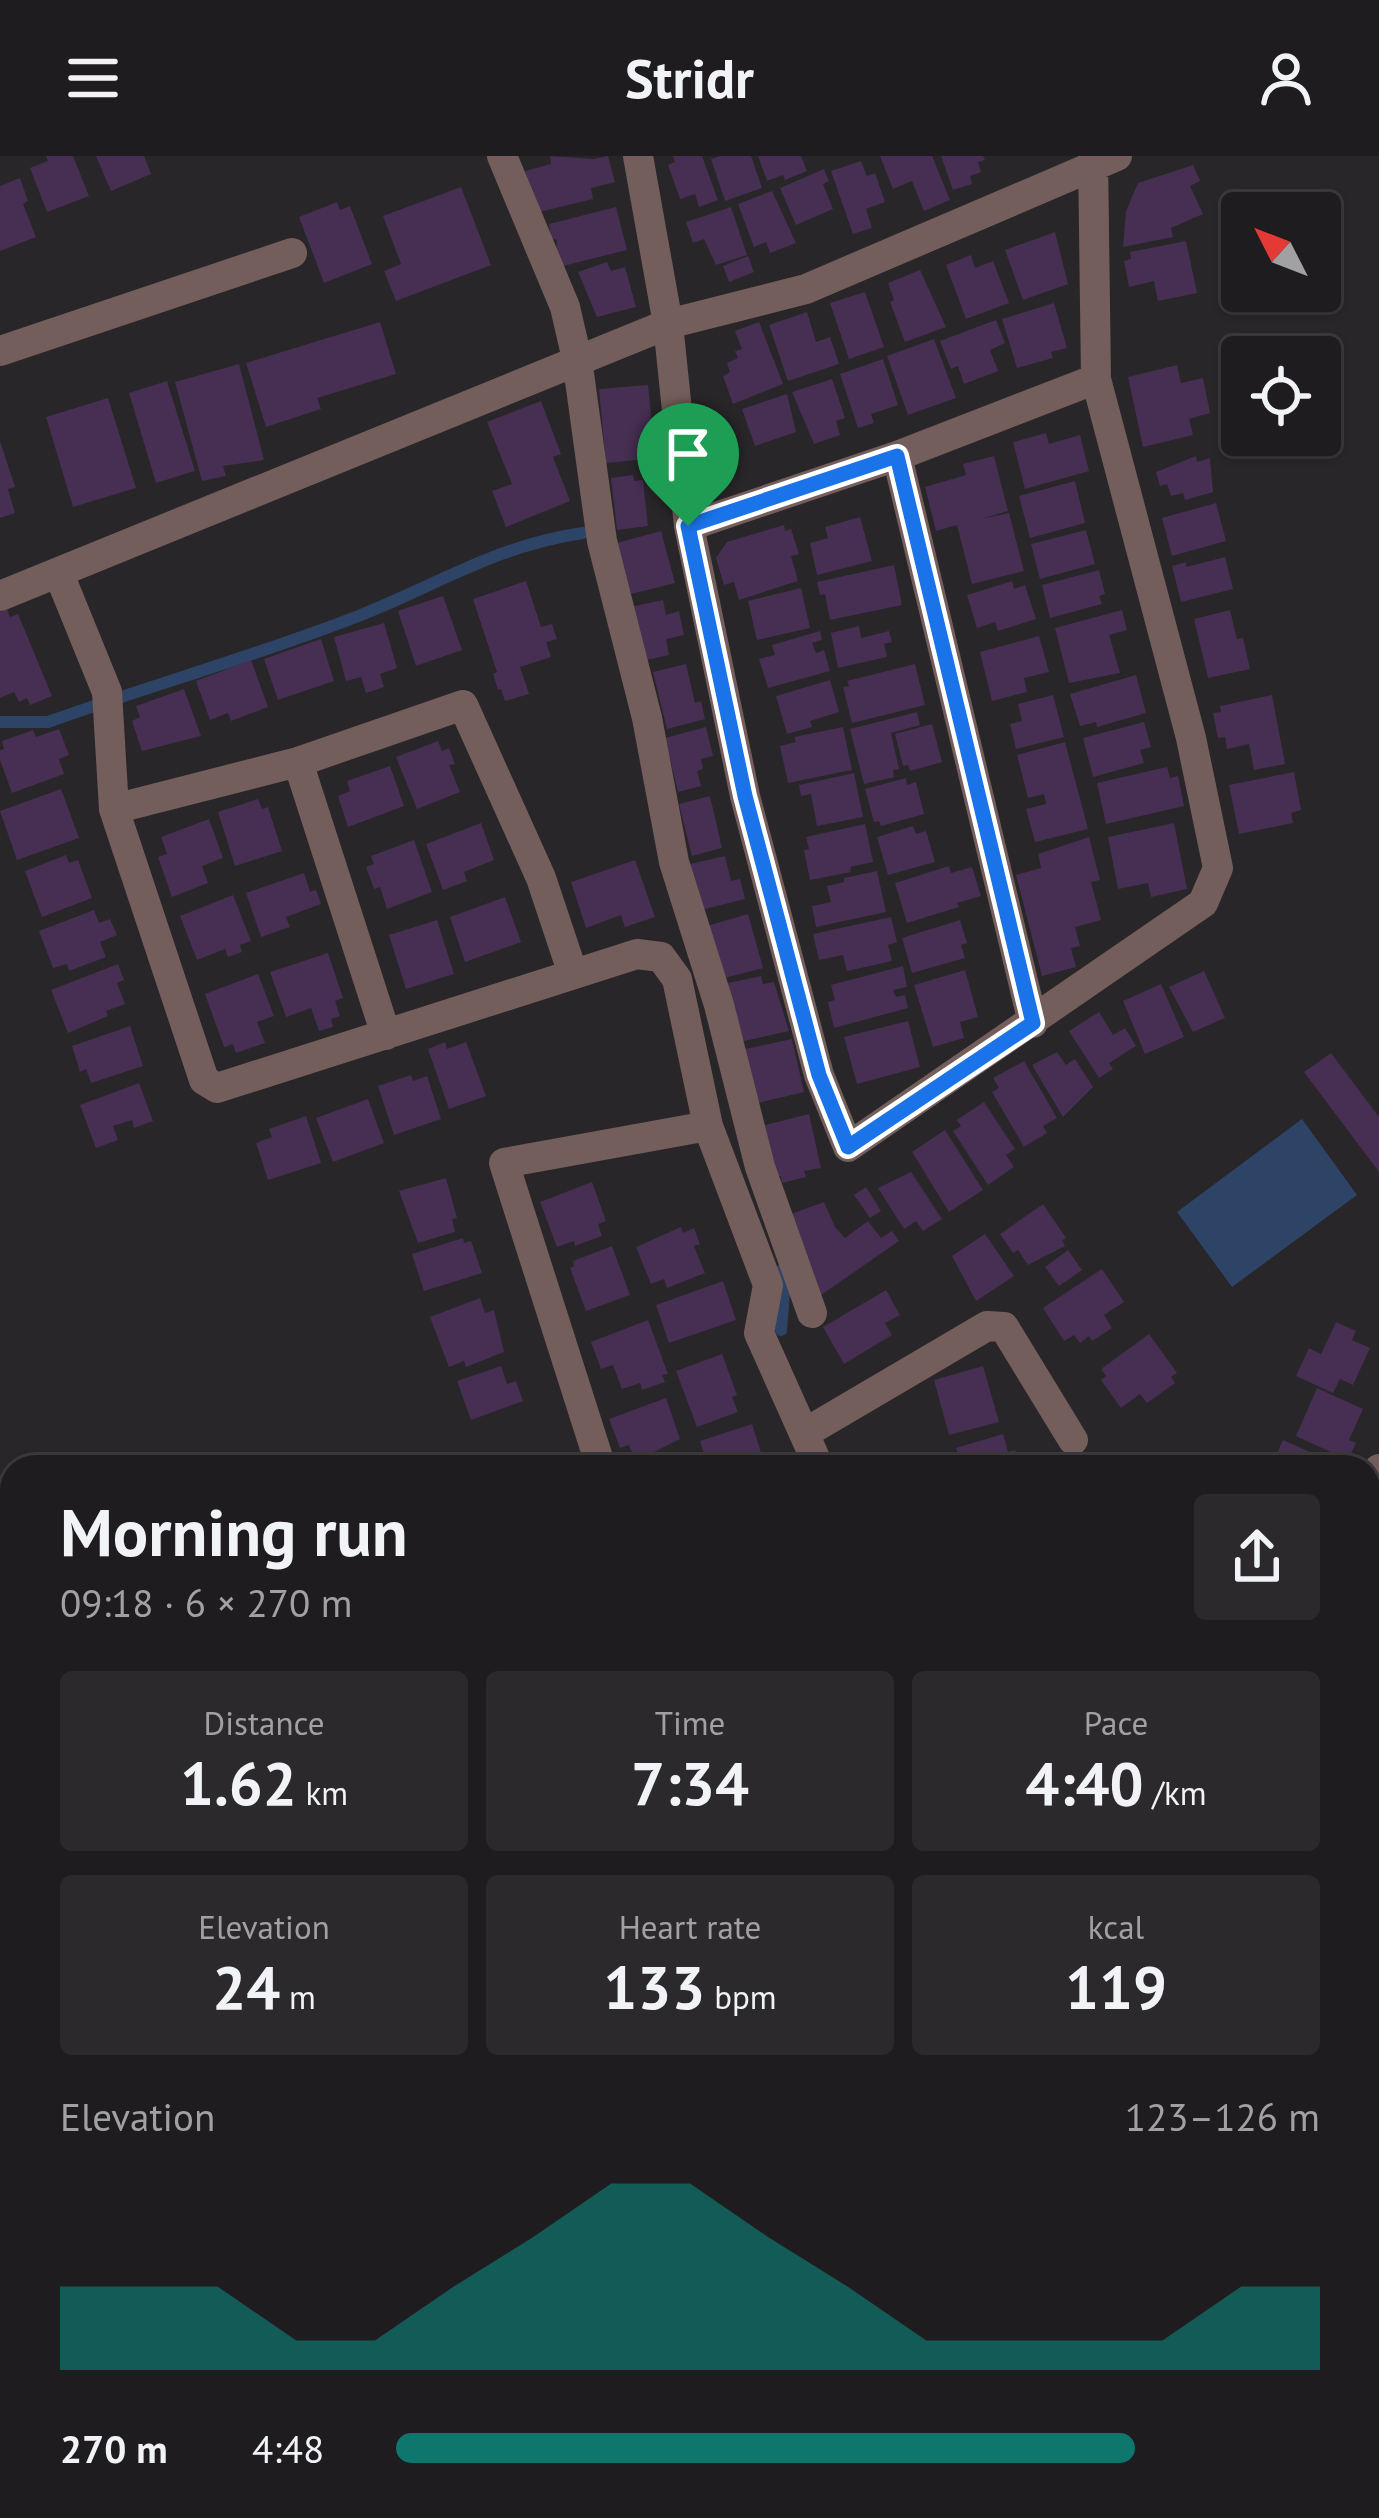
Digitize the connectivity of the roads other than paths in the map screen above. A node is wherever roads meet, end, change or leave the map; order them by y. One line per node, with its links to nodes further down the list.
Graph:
1 (502, 156): 7 (street)
2 (638, 156): 5 (street)
3 (1102, 158): 5 (street); 8 (street)
4 (292, 253): 6 (street)
5 (668, 324): 7 (street); 10 (street)
6 (0, 351)
7 (577, 359): 11 (street); 19 (street)
8 (1096, 379): 9 (street); 16 (street)
9 (897, 456): 10 (street); 16 (street)
10 (688, 526): 16 (street)
11 (59, 574): 12 (street); 14 (street)
12 (0, 596)
13 (298, 762): 14 (street); 15 (street); 17 (street)
14 (114, 809): 17 (street)
15 (573, 974): 17 (street); 18 (street)
16 (1033, 1023)
17 (386, 1035)
18 (708, 1126): 20 (street); 22 (street)
19 (812, 1313)
20 (805, 1433): 21 (street); 23 (street)
21 (1073, 1440)
22 (597, 1455)
23 (814, 1455)

